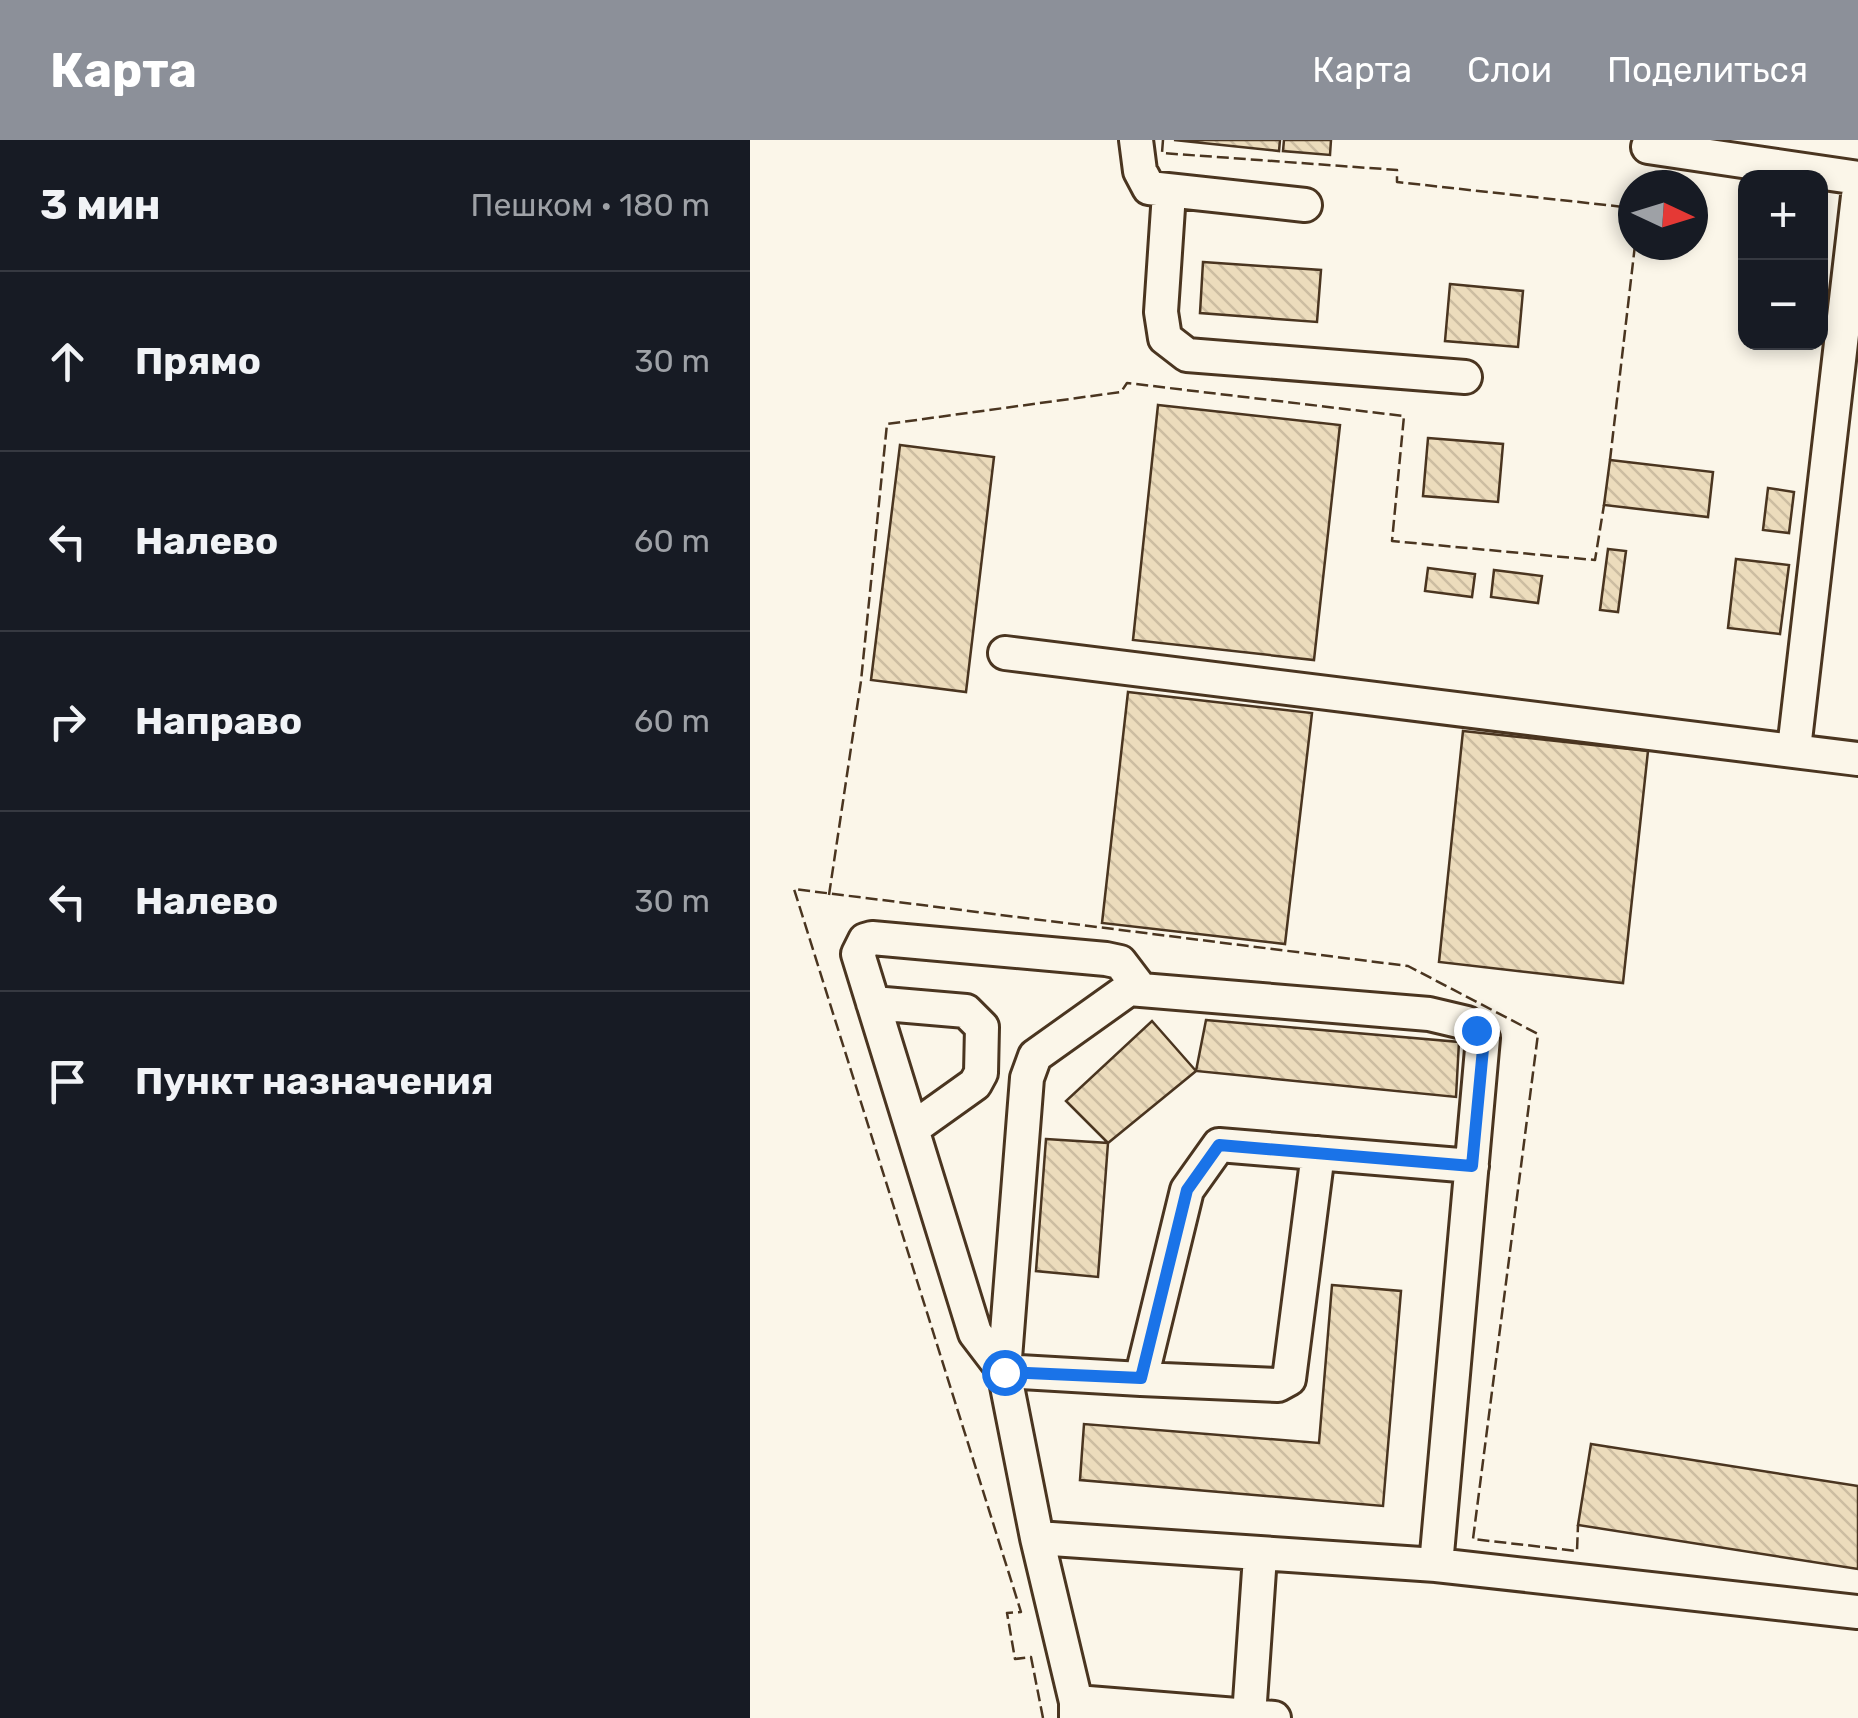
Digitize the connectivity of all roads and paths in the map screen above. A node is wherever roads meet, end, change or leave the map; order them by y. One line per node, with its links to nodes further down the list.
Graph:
1 (1136, 140): 4 (lane)
2 (1648, 148): 3 (lane)
3 (1858, 178)
4 (1168, 193): 6 (lane); 7 (lane)
5 (1858, 196): 9 (lane)
6 (1305, 204)
7 (1466, 377)
8 (1005, 652): 9 (lane)
9 (1794, 749): 10 (lane)
10 (1858, 759)
11 (1139, 987): 12 (lane); 14 (lane); 17 (lane)
12 (873, 1003): 13 (lane); 15 (lane)
13 (980, 1074): 14 (lane); 15 (lane)
14 (1027, 1078): 18 (lane)
15 (912, 1128): 18 (lane)
16 (1318, 1153): 17 (lane); 19 (lane); 19 (lane)
17 (1472, 1166): 22 (lane)
18 (1004, 1372): 19 (lane); 20 (lane)
19 (1141, 1378)
20 (1037, 1538): 21 (lane); 24 (lane)
21 (1260, 1556): 22 (lane); 25 (lane)
22 (1436, 1565): 23 (lane)
23 (1858, 1612)
24 (1076, 1710): 25 (lane)
25 (1262, 1717)

